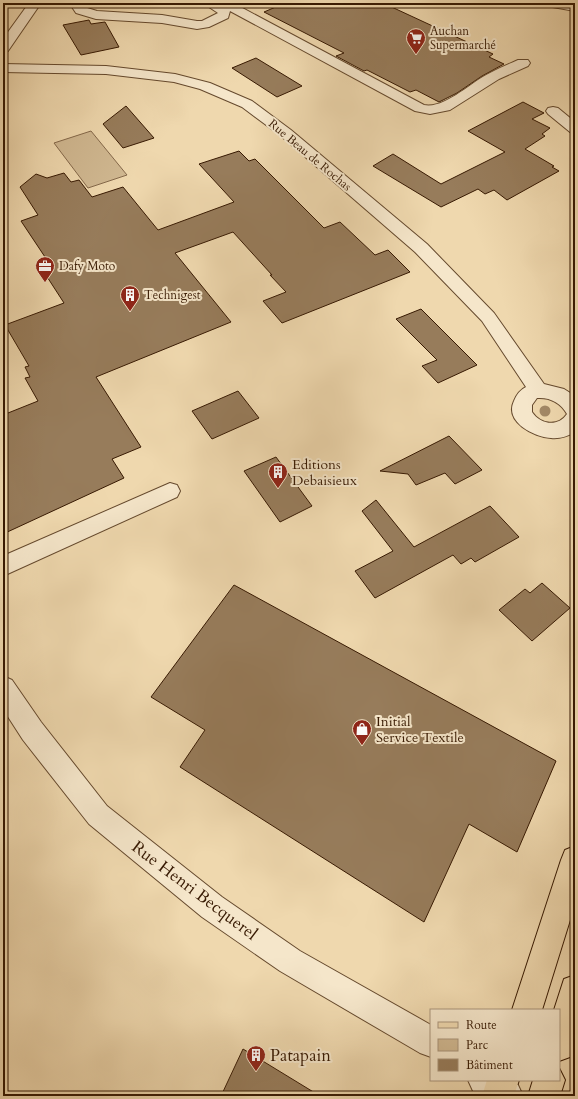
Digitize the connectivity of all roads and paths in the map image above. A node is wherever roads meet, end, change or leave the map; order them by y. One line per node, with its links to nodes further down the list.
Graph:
1 (35, 3): 7 (street)
2 (80, 3): 3 (street)
3 (209, 3)
4 (224, 3): 8 (street)
5 (551, 3): 6 (street)
6 (575, 7)
7 (3, 48)
8 (523, 63)
9 (3, 68): 12 (street, Rue Beau de Rochas)
10 (553, 110): 11 (street)
11 (575, 129)
12 (539, 391): 13 (street); 14 (street)
13 (575, 411)
14 (575, 418)
15 (170, 491): 16 (street)
16 (3, 566)
17 (3, 688): 21 (street, Rue Henri Becquerel)
18 (575, 860): 20 (main road)
19 (575, 990): 22 (main road)
20 (527, 1009)
21 (430, 1041)
22 (560, 1042)
23 (549, 1081): 24 (main road)
24 (544, 1096)

